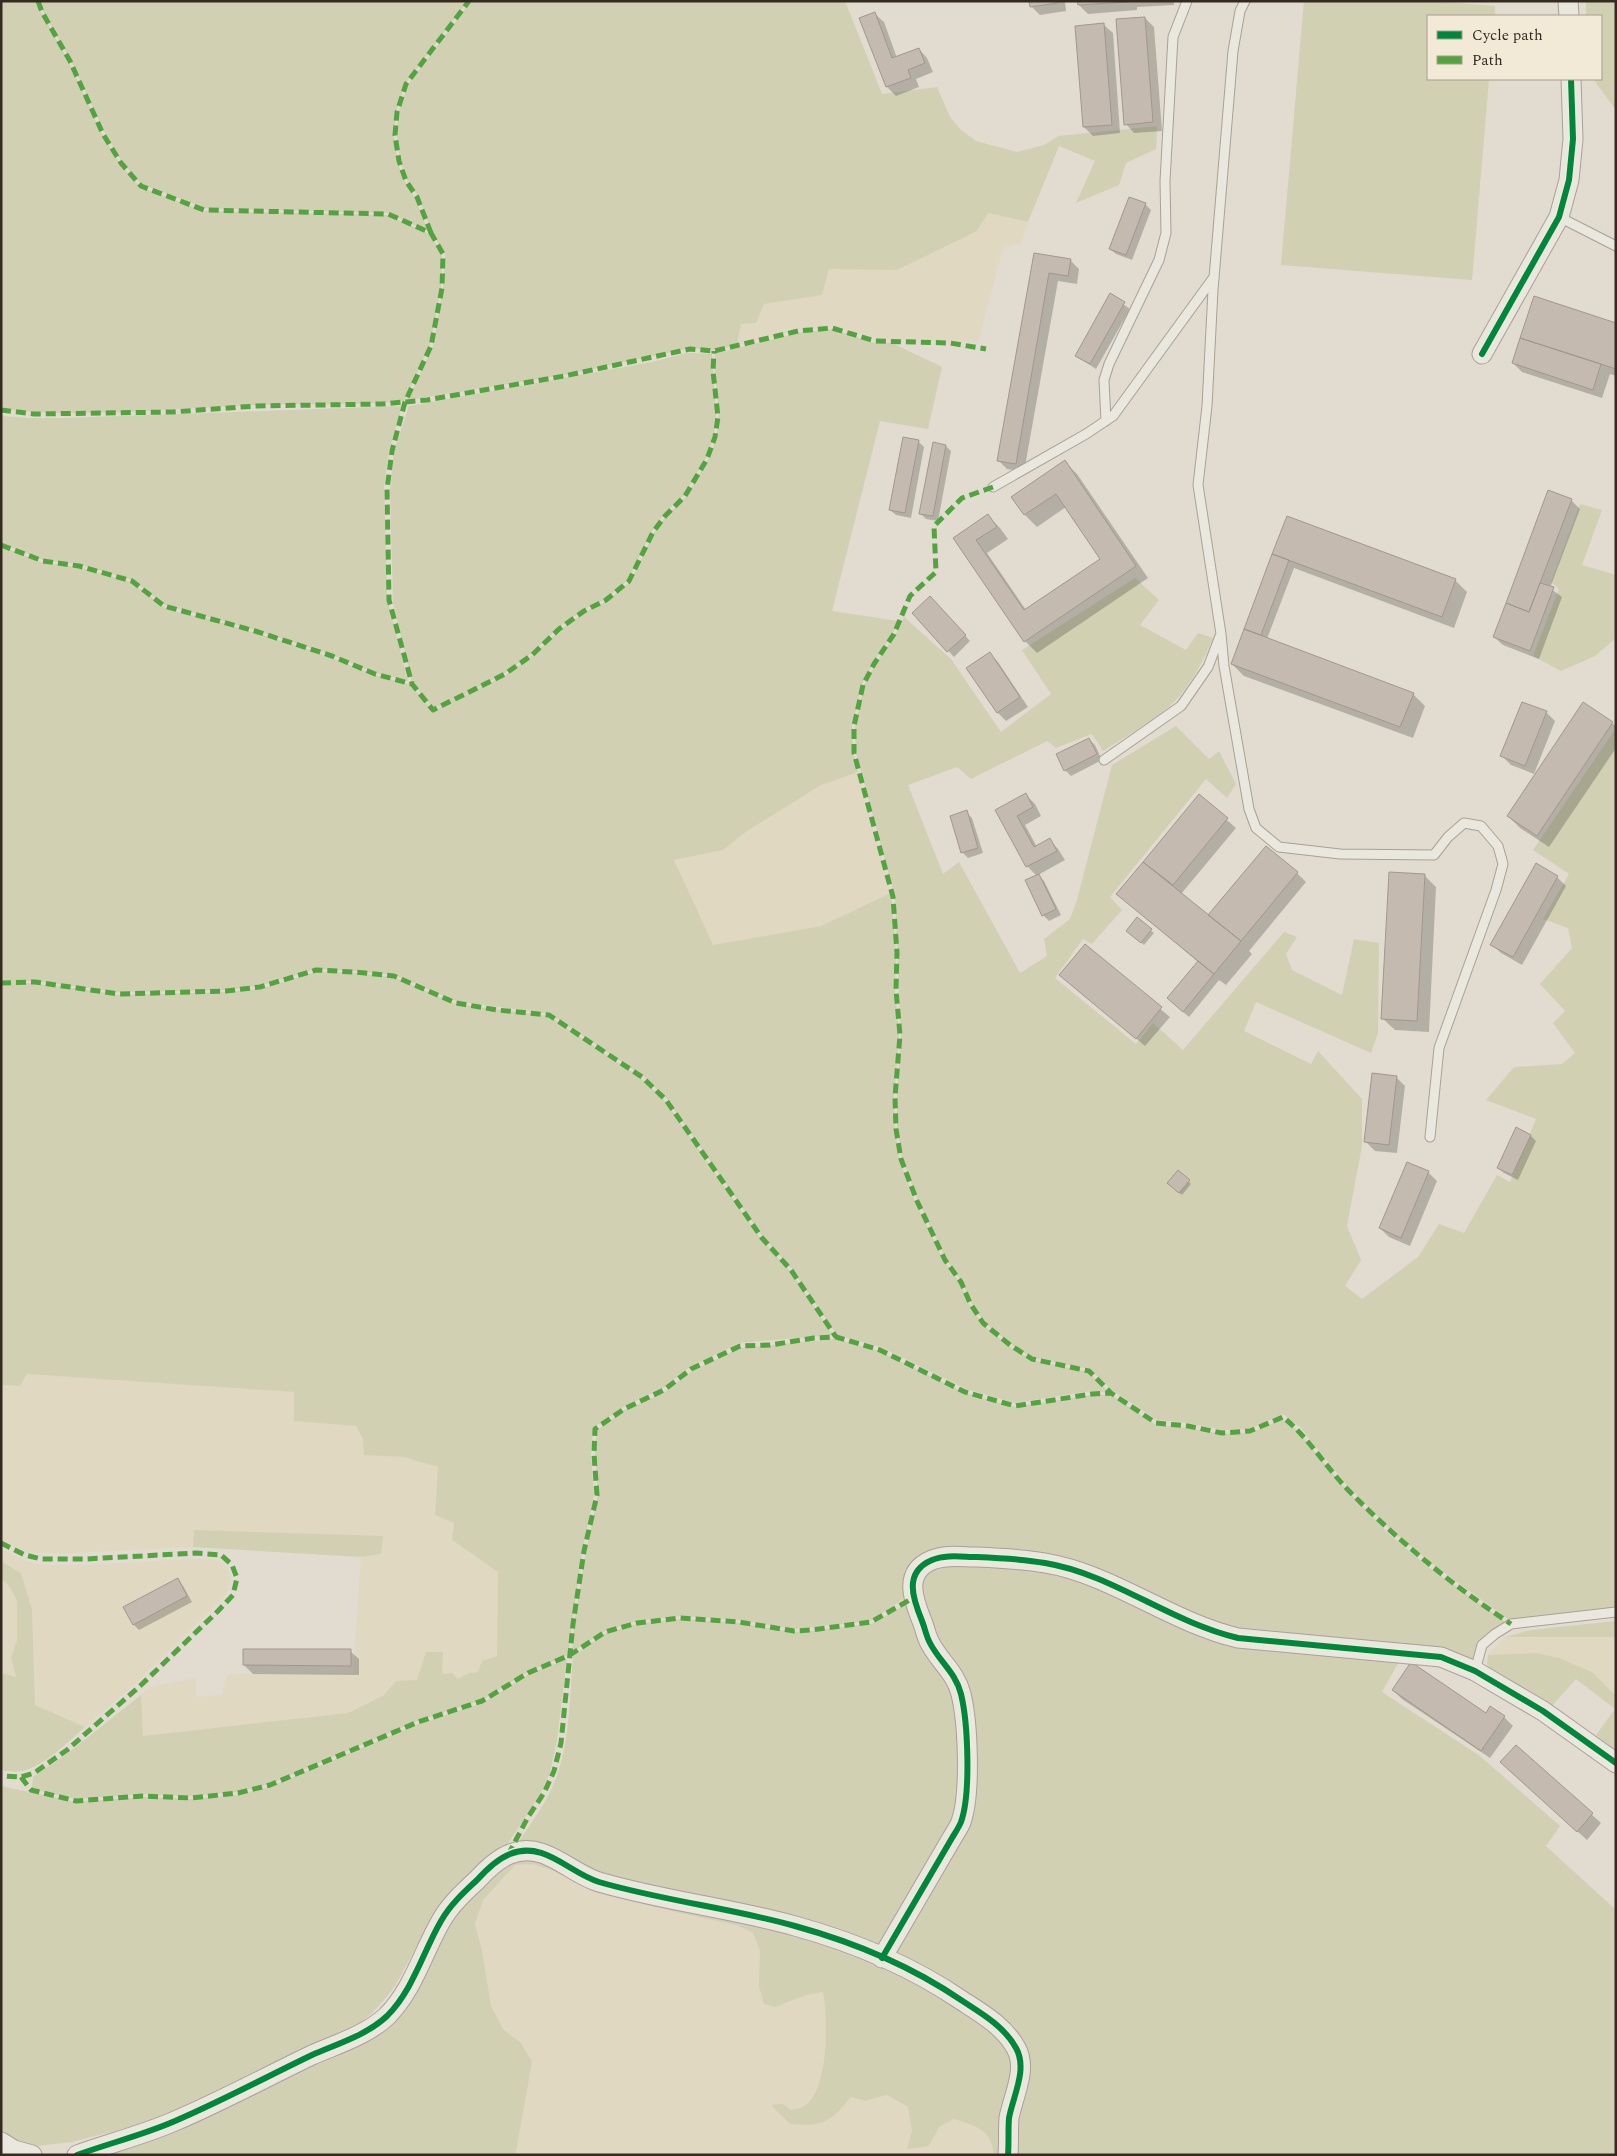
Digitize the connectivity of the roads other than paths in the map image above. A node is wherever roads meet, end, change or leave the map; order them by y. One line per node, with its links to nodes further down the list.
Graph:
1 (1187, 1): 10 (lane)
2 (1245, 1): 8 (lane)
3 (1568, 1): 4 (street)
4 (1569, 15)
5 (1571, 80): 6 (street)
6 (1559, 217): 7 (lane); 9 (street)
7 (1616, 246)
8 (1214, 277): 10 (lane); 12 (lane)
9 (1482, 354)
10 (1106, 421): 11 (lane)
11 (993, 486)
12 (1221, 634): 13 (lane); 14 (lane)
13 (1104, 760)
14 (1430, 1137)
15 (1616, 1612): 16 (lane)
16 (1475, 1670): 17 (street); 18 (street)
17 (1616, 1763)
18 (882, 1958): 21 (street); 22 (street)
19 (1, 2142): 20 (street)
20 (32, 2155)
21 (77, 2155)
22 (1008, 2155)

